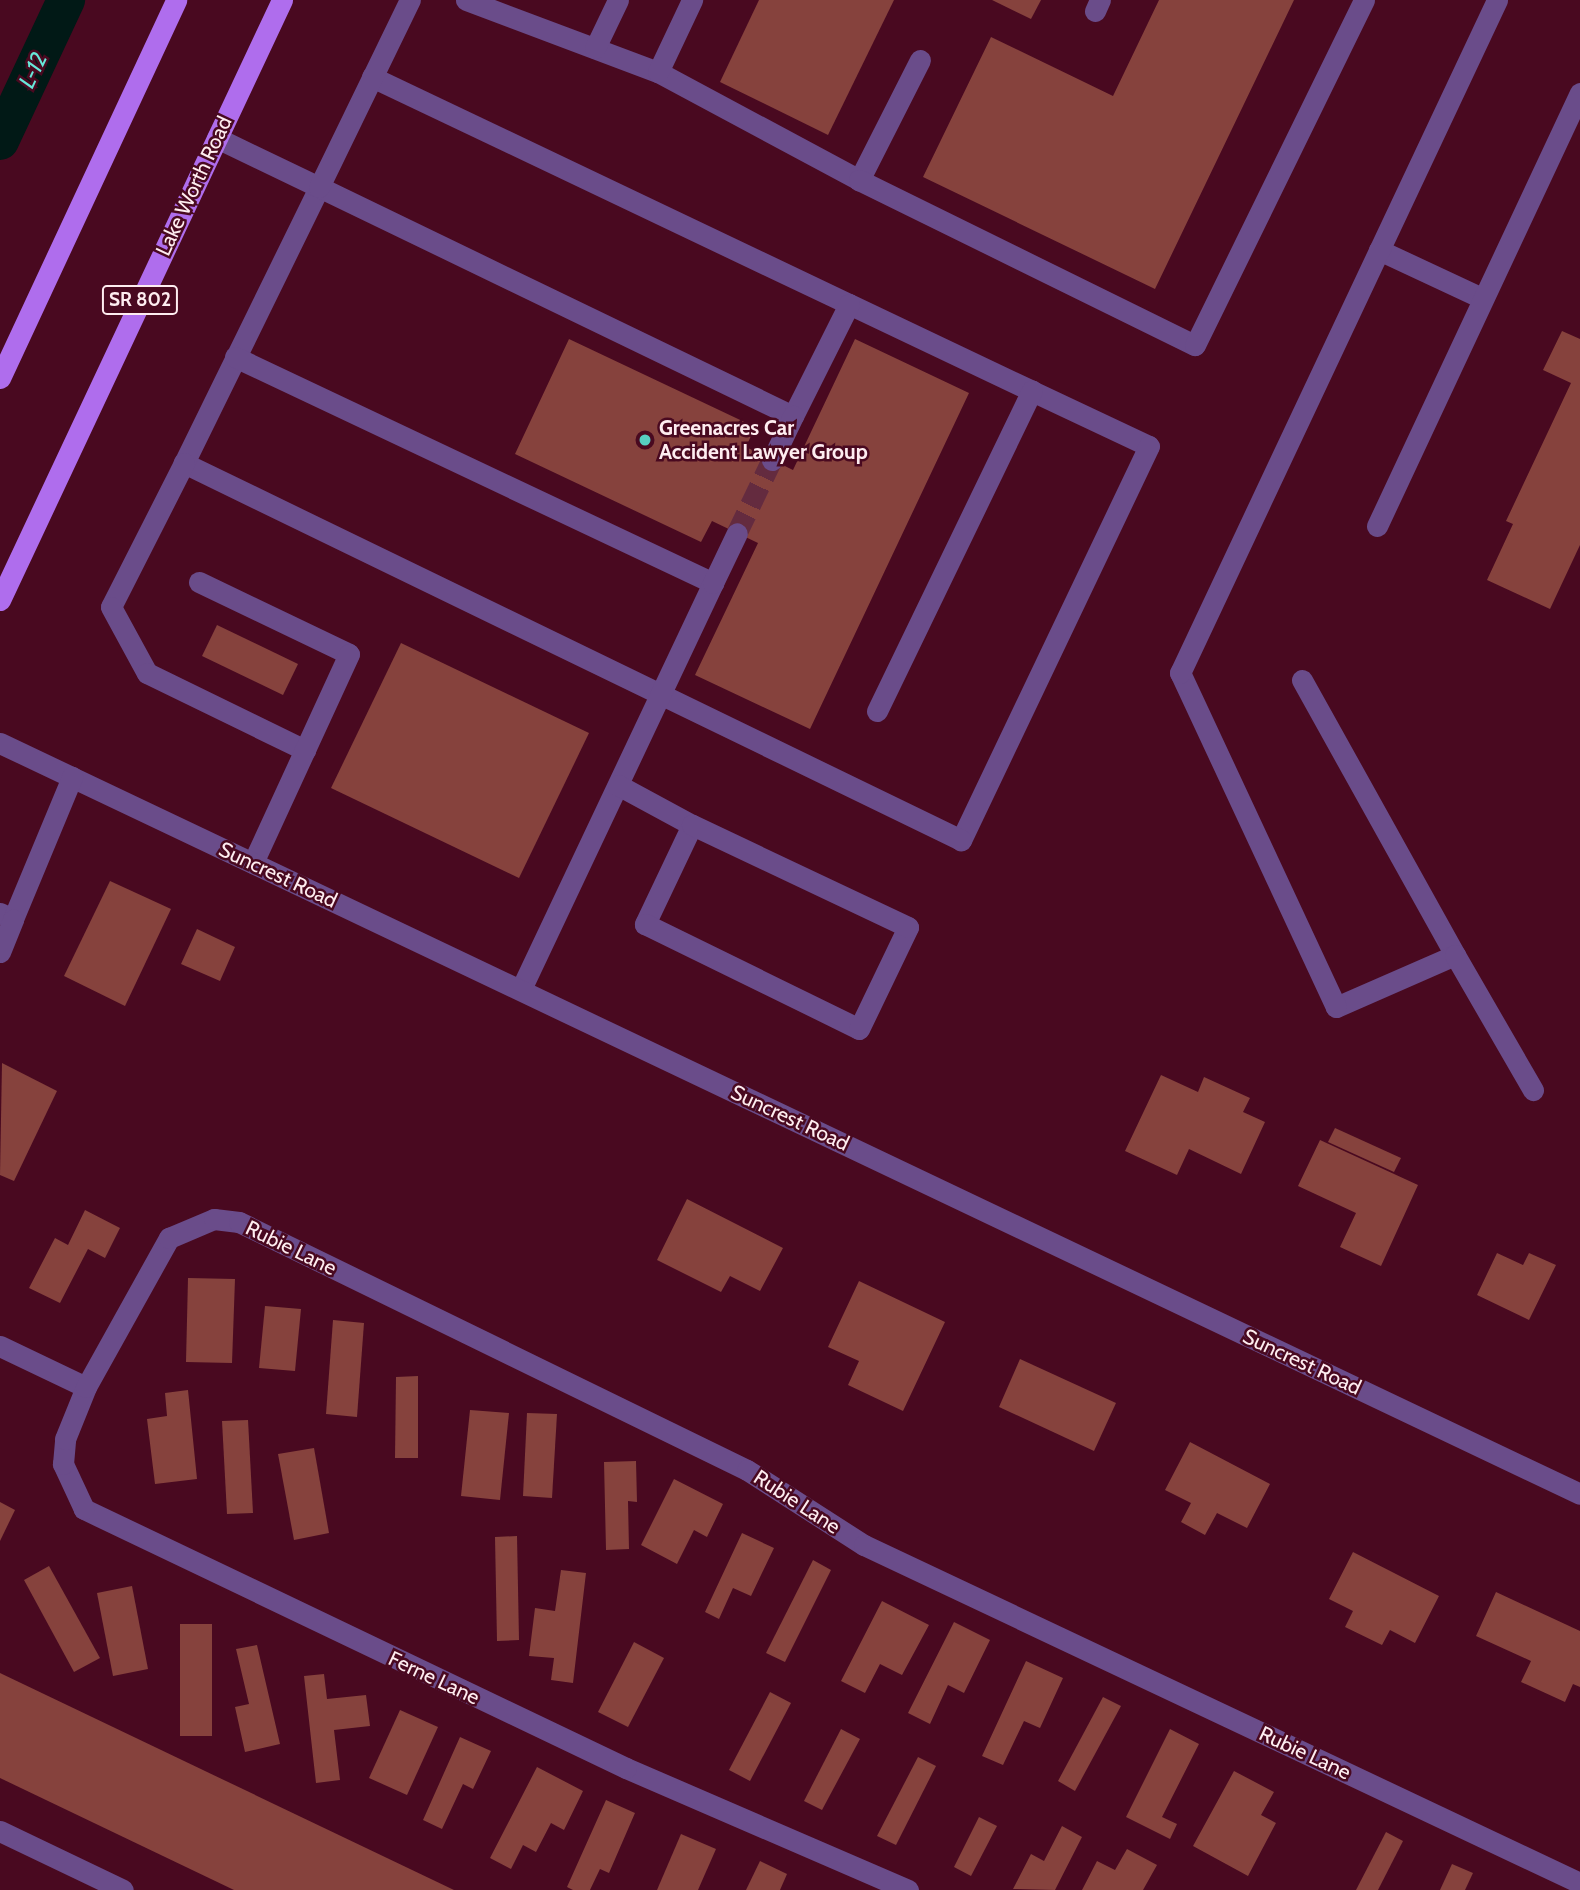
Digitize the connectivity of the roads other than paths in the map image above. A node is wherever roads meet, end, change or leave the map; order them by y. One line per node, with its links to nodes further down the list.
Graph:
1 (176, 0): 21 (main road)
2 (282, 0): 14 (main road, Lake Worth Road / SR 802)
3 (410, 0): 12 (street)
4 (466, 0): 9 (street)
5 (618, 0): 9 (street)
6 (692, 0): 11 (street)
7 (1364, 0): 15 (street)
8 (1497, 0): 17 (street)
9 (594, 48): 11 (street)
10 (920, 60): 15 (street)
11 (658, 72): 15 (street)
12 (372, 77): 16 (street); 19 (street)
13 (1580, 93): 18 (street)
14 (217, 138): 16 (street); 30 (main road, Lake Worth Road / SR 802)
15 (859, 180)
16 (319, 187): 20 (street); 23 (street)
17 (1379, 250): 18 (street); 42 (street)
18 (1482, 298): 26 (street)
19 (849, 304): 22 (street); 23 (street)
20 (235, 357): 25 (street); 29 (street)
21 (0, 378)
22 (1032, 391): 32 (street); 33 (street)
23 (793, 416): 24 (street)
24 (772, 460)
25 (184, 463): 32 (street); 35 (street)
26 (1377, 526)
27 (737, 533): 29 (street)
28 (199, 582): 35 (street)
29 (713, 583): 32 (street)
30 (0, 600)
31 (1302, 680): 42 (street)
32 (661, 695): 37 (street)
33 (877, 711)
34 (0, 743): 36 (street, Suncrest Road)
35 (305, 750): 39 (street)
36 (72, 777): 39 (street, Suncrest Road); 40 (street)
37 (618, 785): 38 (street); 43 (street)
38 (692, 825): 38 (street)
39 (253, 863): 43 (street, Suncrest Road)
40 (6, 916): 41 (street)
41 (0, 952)
42 (1455, 955): 44 (street)
43 (521, 990): 47 (street, Suncrest Road)
44 (1534, 1090)
45 (0, 1346): 46 (street)
46 (86, 1387): 49 (street, Rubie Lane); 51 (street, Ferne Lane)
47 (1580, 1494)
48 (0, 1831): 50 (street)
49 (1580, 1882)
50 (123, 1890)
51 (908, 1890)

